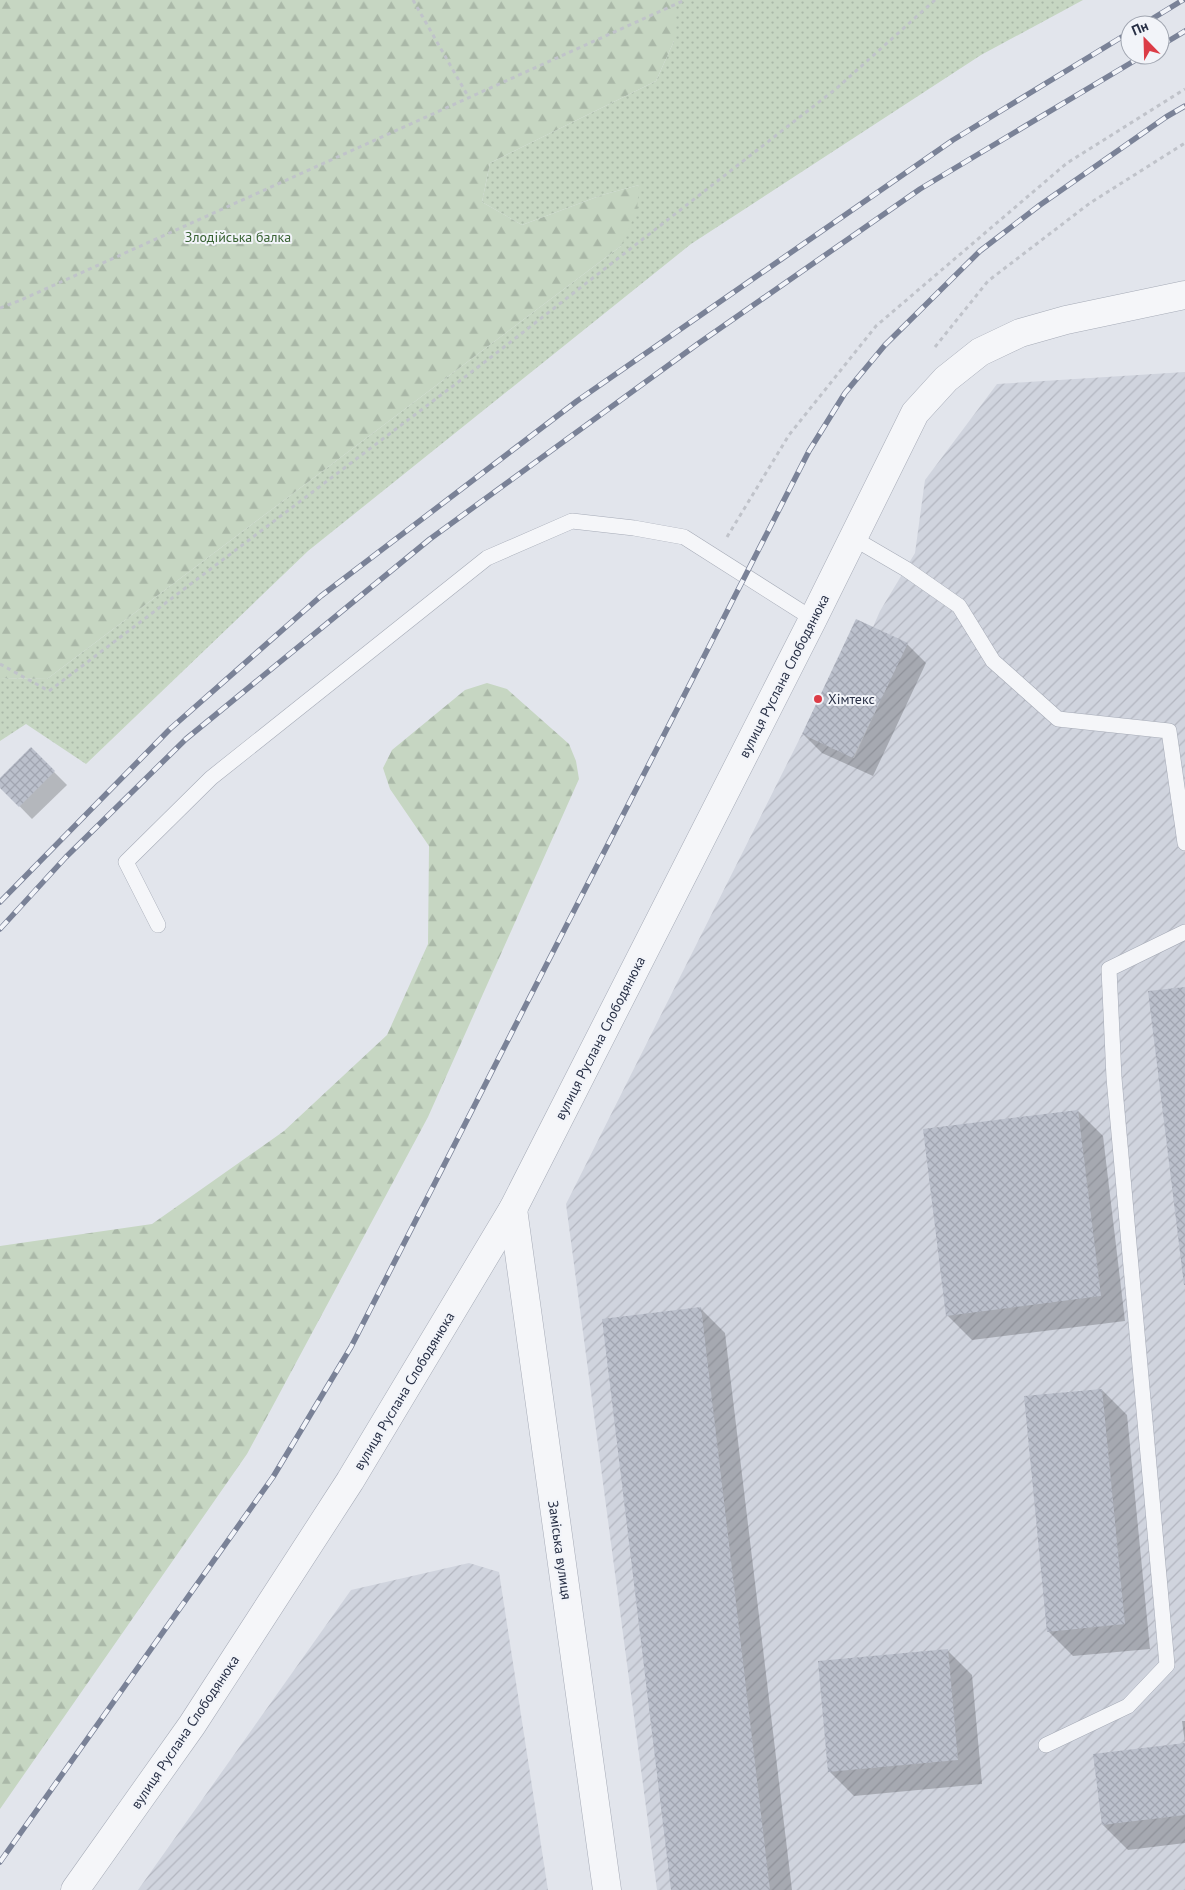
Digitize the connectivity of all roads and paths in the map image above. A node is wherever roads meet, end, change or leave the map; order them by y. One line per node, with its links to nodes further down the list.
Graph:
1 (413, 0): 5 (path)
2 (685, 0): 5 (path)
3 (935, 0): 11 (path)
4 (1185, 89): 9 (path)
5 (469, 98): 7 (path)
6 (1185, 294): 8 (street, вулиця Руслана Слободянюка)
7 (0, 308)
8 (853, 538): 10 (street, вулиця Руслана Слободянюка); 12 (lane)
9 (715, 557): 10 (lane); 13 (lane)
10 (813, 619): 15 (street, вулиця Руслана Слободянюка)
11 (0, 664)
12 (1185, 843)
13 (158, 924)
14 (1185, 932): 16 (lane)
15 (513, 1210): 17 (street, вулиця Руслана Слободянюка); 18 (street, Заміська вулиця)
16 (1046, 1745)
17 (76, 1890)
18 (607, 1890)

